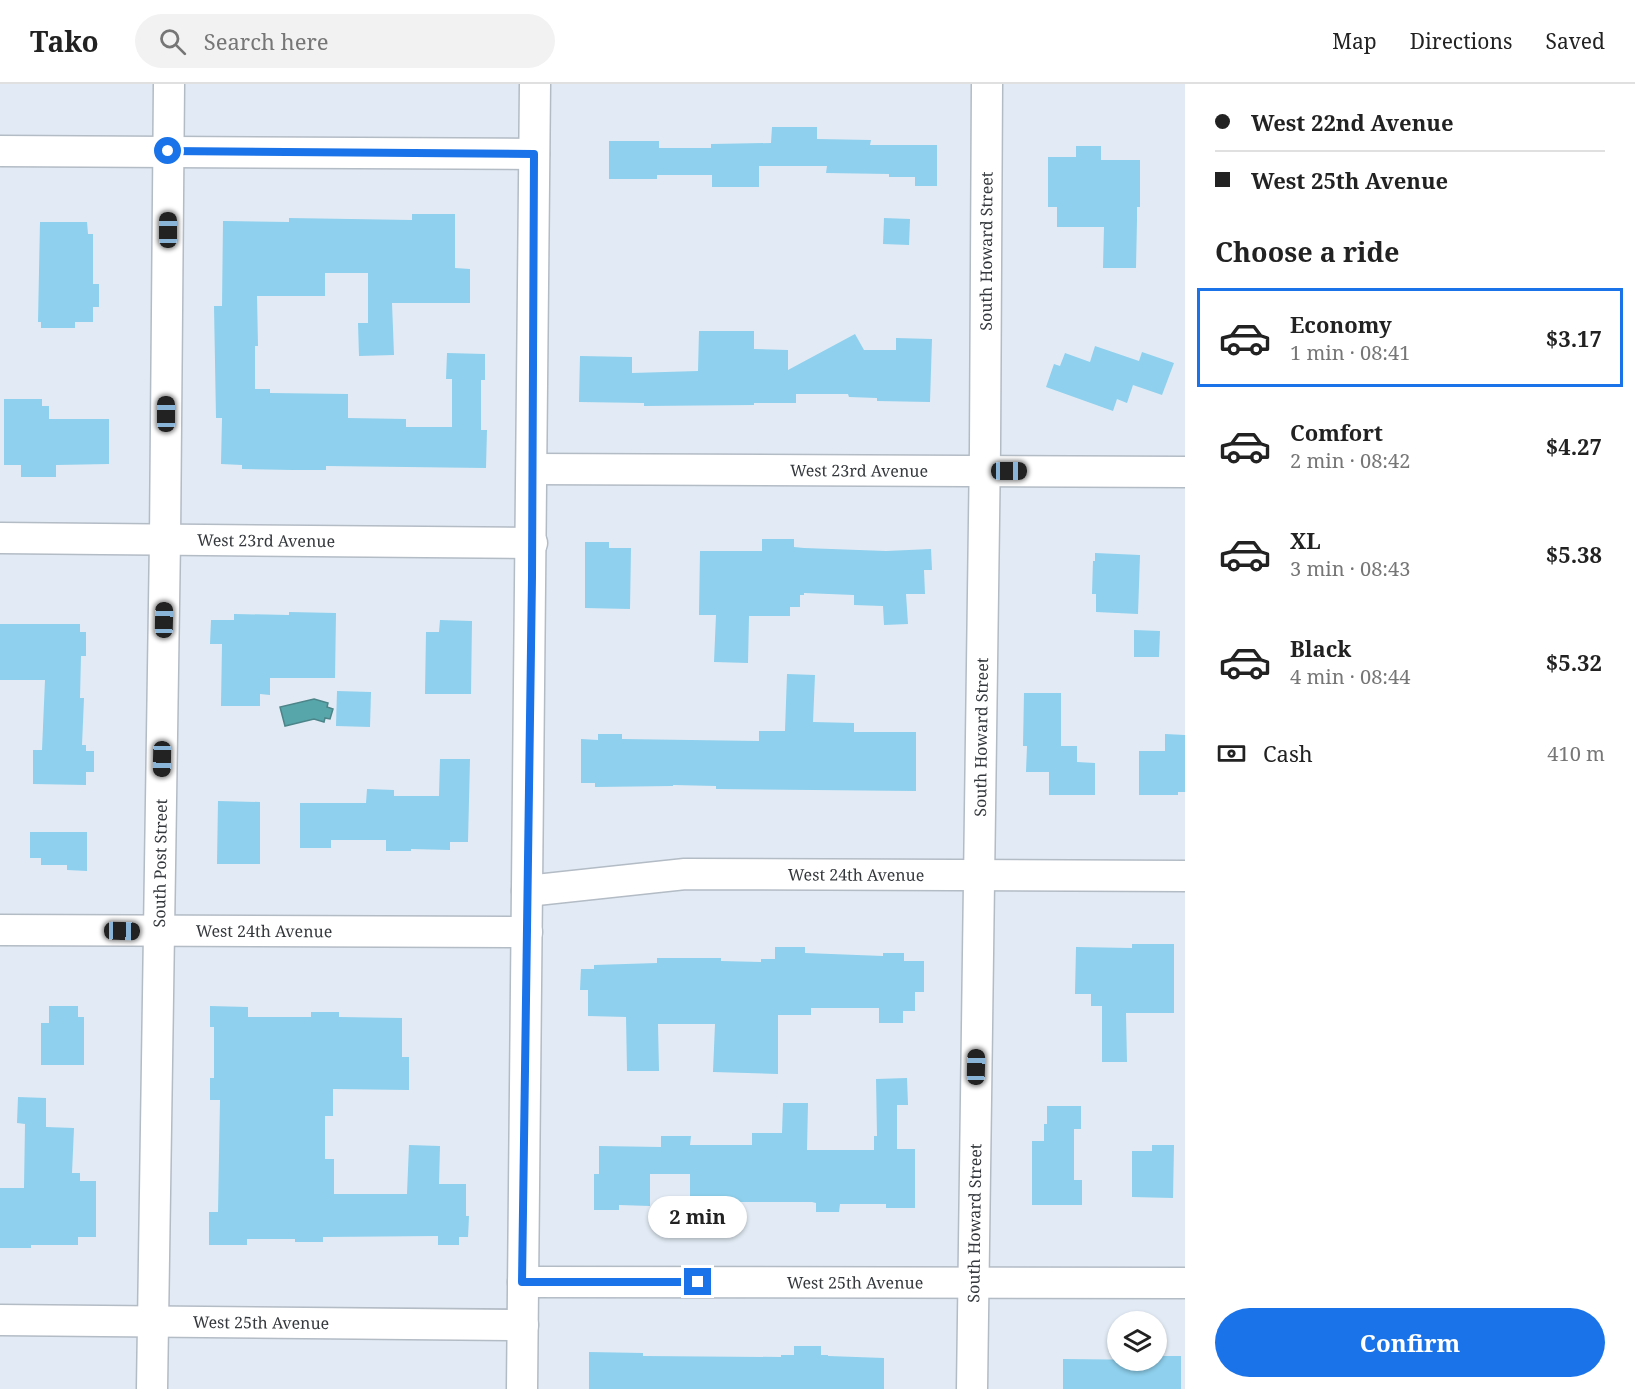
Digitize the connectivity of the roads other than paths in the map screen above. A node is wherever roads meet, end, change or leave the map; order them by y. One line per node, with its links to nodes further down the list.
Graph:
1 (169, 84): 5 (street, South Post Street)
2 (535, 84): 6 (street)
3 (987, 84): 8 (street, South Howard Street)
4 (0, 151): 5 (street)
5 (168, 151): 6 (street); 11 (street, South Post Street)
6 (534, 154): 7 (street)
7 (532, 468): 8 (street, West 23rd Avenue); 12 (street)
8 (985, 471): 9 (street, West 23rd Avenue); 13 (street, South Howard Street)
9 (1185, 472)
10 (0, 538): 11 (street, West 23rd Avenue)
11 (165, 539): 12 (street, West 23rd Avenue); 17 (street, South Post Street)
12 (532, 543): 15 (street)
13 (979, 875): 14 (street, West 24th Avenue); 15 (street, West 24th Avenue); 20 (street, South Howard Street)
14 (1185, 876)
15 (527, 891): 18 (street)
16 (0, 930): 17 (street, West 24th Avenue)
17 (159, 931): 18 (street, West 24th Avenue); 23 (street, South Post Street)
18 (527, 932): 19 (street)
19 (522, 1282): 20 (street, West 25th Avenue); 24 (street)
20 (974, 1282): 21 (street, West 25th Avenue); 27 (street, South Howard Street)
21 (1185, 1283)
22 (0, 1320): 23 (street, West 25th Avenue)
23 (153, 1323): 24 (street, West 25th Avenue); 25 (street, South Post Street)
24 (522, 1325): 26 (street)
25 (152, 1389)
26 (522, 1389)
27 (972, 1389)

